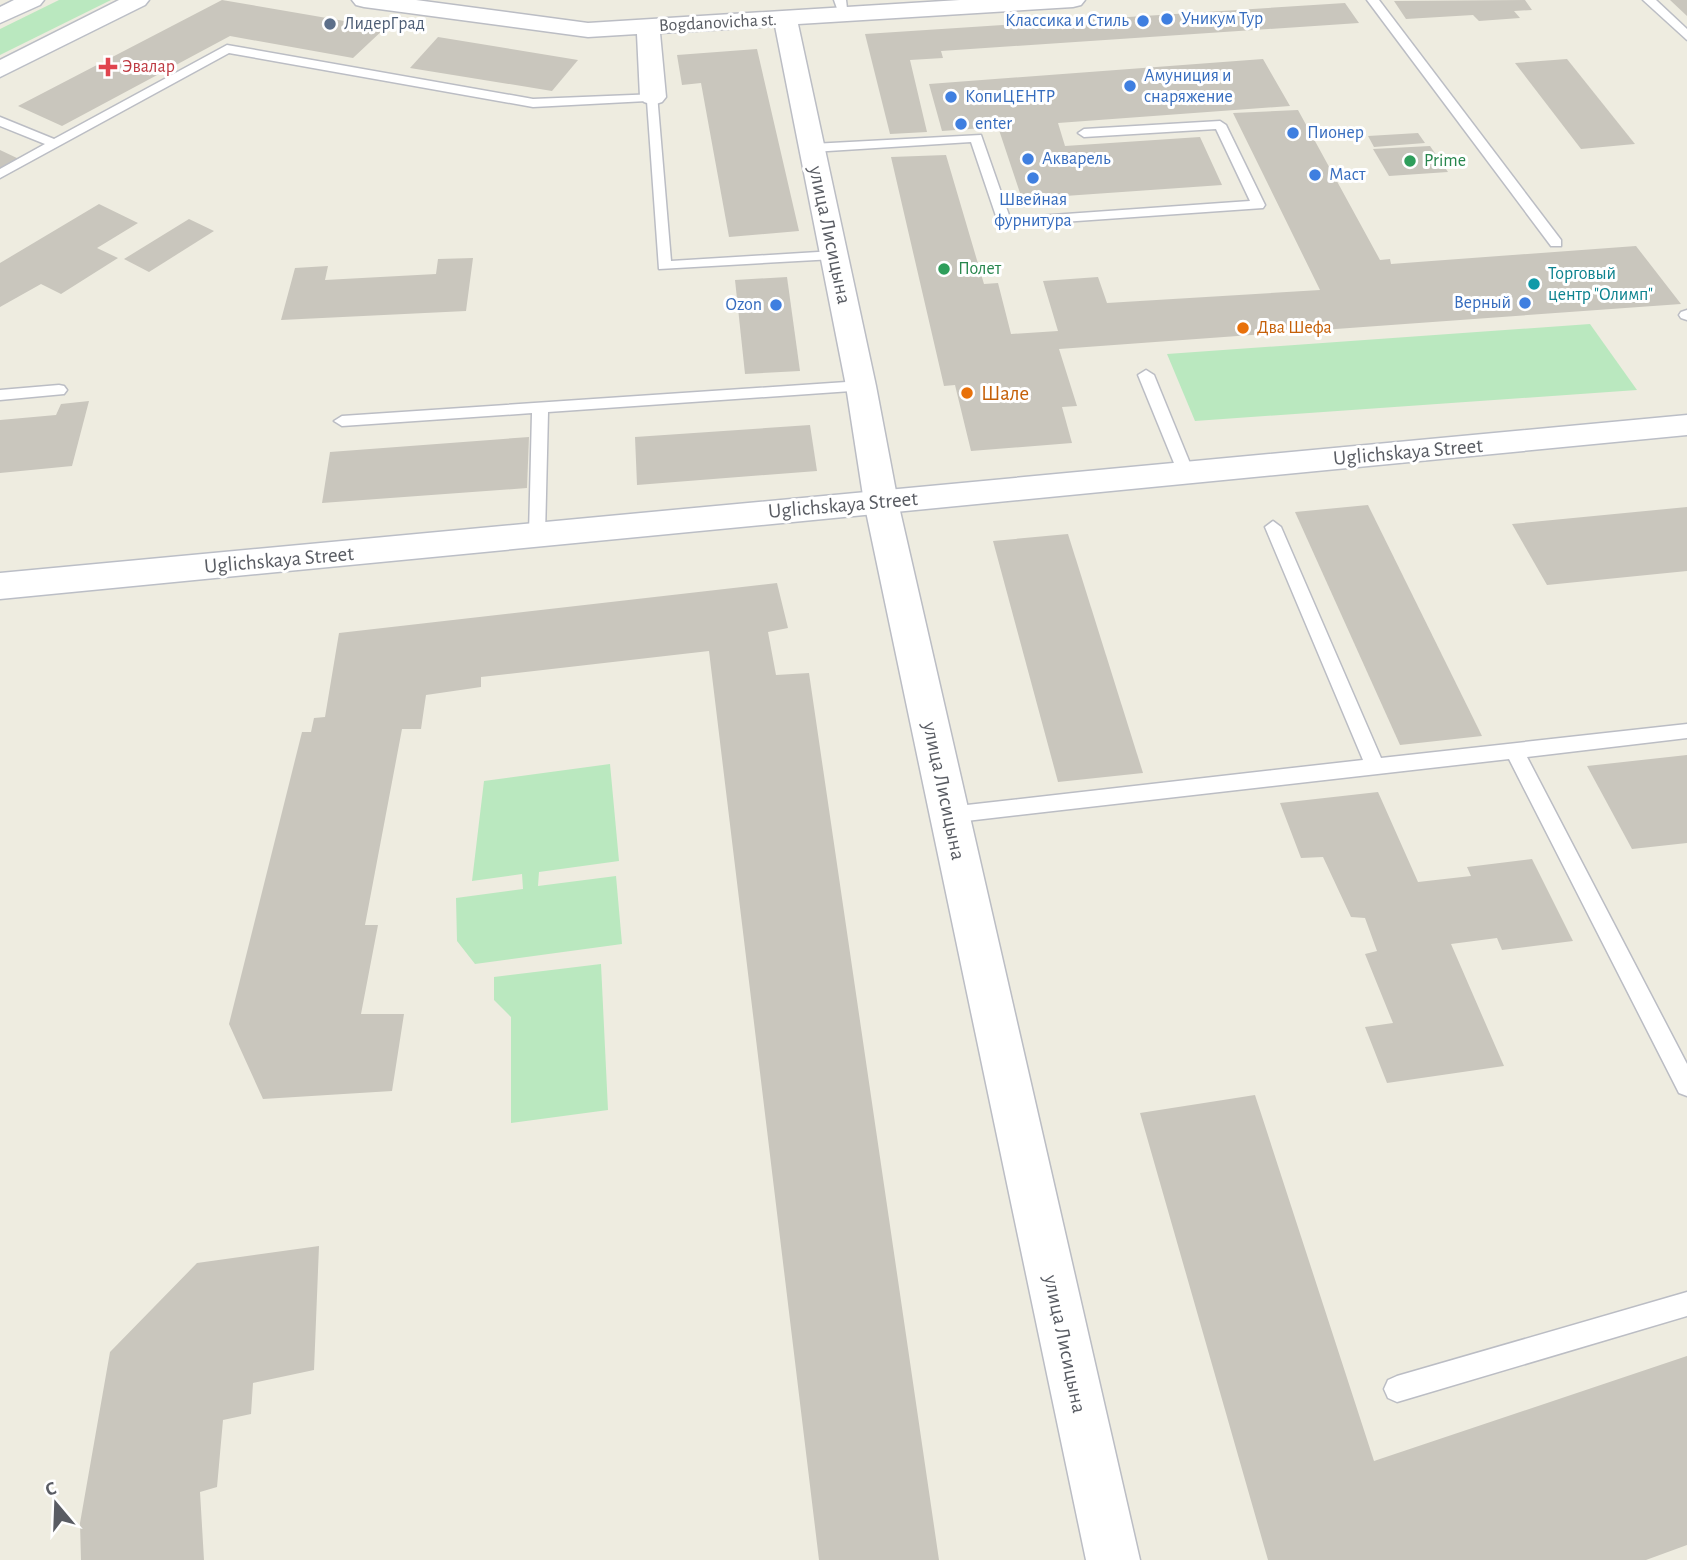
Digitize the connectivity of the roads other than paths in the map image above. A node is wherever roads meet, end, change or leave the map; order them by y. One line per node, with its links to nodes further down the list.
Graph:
1 (32, 0): 8 (street)
2 (137, 0): 12 (street)
3 (364, 0): 10 (street, Bogdanovicha st.)
4 (1073, 0): 7 (street, Bogdanovicha st.)
5 (1373, 0): 19 (lane)
6 (1649, 0): 11 (lane)
7 (842, 8): 9 (street, Bogdanovicha st.)
8 (0, 16)
9 (785, 19): 10 (street, Bogdanovicha st.); 17 (street, улица Лисицына)
10 (648, 27): 13 (street)
11 (1687, 36)
12 (0, 70)
13 (653, 97): 16 (lane); 20 (lane)
14 (0, 121): 16 (lane)
15 (1084, 133): 17 (lane)
16 (56, 144): 18 (lane)
17 (812, 148): 20 (street, улица Лисицына)
18 (0, 174)
19 (1556, 243)
20 (834, 255): 22 (street, улица Лисицына)
21 (1146, 375): 28 (lane)
22 (861, 386): 25 (lane); 29 (street, улица Лисицына)
23 (59, 390): 24 (lane)
24 (0, 396)
25 (540, 408): 26 (lane); 31 (lane)
26 (342, 421)
27 (1687, 425): 28 (street, Uglichskaya Street)
28 (1186, 473): 29 (street, Uglichskaya Street)
29 (881, 502): 31 (street, Uglichskaya Street); 36 (street, улица Лисицына)
30 (1273, 527): 35 (lane)
31 (537, 535): 32 (street, Uglichskaya Street)
32 (0, 586)
33 (1687, 731): 34 (lane)
34 (1513, 749): 35 (lane); 37 (lane)
35 (1375, 766): 36 (lane)
36 (949, 815): 40 (street, улица Лисицына)
37 (1687, 1086)
38 (1687, 1304): 39 (lane)
39 (1397, 1389)
40 (1112, 1560)

